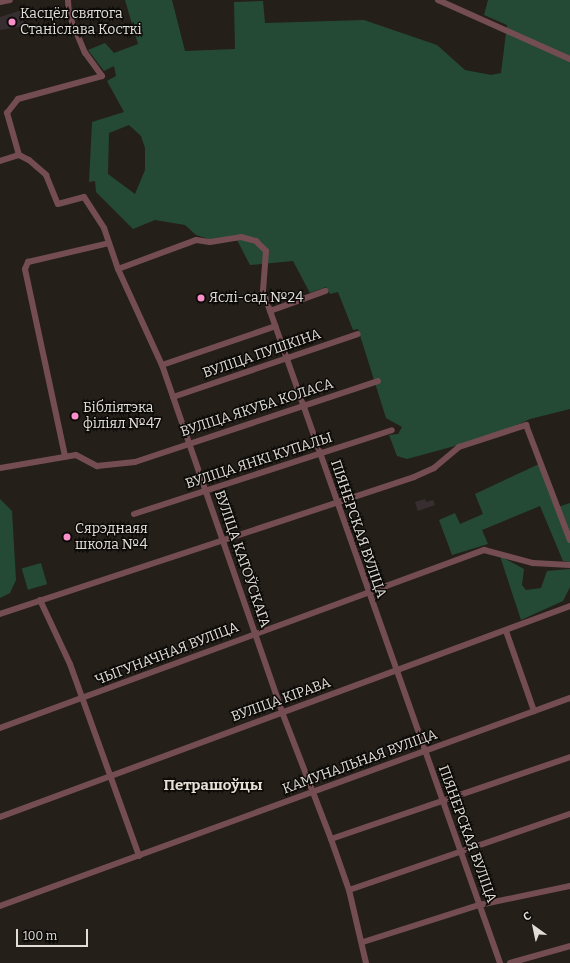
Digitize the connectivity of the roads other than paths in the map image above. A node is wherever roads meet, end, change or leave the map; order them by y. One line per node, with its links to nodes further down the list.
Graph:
1 (10, 0): 4 (street)
2 (68, 0): 6 (street)
3 (438, 0): 5 (street)
4 (0, 2)
5 (570, 59)
6 (19, 155): 7 (street); 8 (street, ВУЛІЦА КАТОЎСКАГА)
7 (0, 161)
8 (109, 243): 9 (street, ВУЛІЦА КАТОЎСКАГА); 22 (street)
9 (118, 269): 11 (street, ПІЯНЕРСКАЯ ВУЛІЦА); 15 (street, ВУЛІЦА КАТОЎСКАГА)
10 (325, 291): 11 (street)
11 (270, 311): 12 (street, ПІЯНЕРСКАЯ ВУЛІЦА)
12 (276, 326): 14 (street, ПІЯНЕРСКАЯ ВУЛІЦА); 15 (street)
13 (358, 334): 14 (street, ВУЛІЦА ПУШКІНА)
14 (287, 357): 17 (street, ВУЛІЦА ПУШКІНА); 18 (street, ПІЯНЕРСКАЯ ВУЛІЦА)
15 (162, 365): 17 (street, ВУЛІЦА КАТОЎСКАГА)
16 (378, 381): 18 (street, ВУЛІЦА ЯКУБА КОЛАСА)
17 (173, 397): 20 (street, ВУЛІЦА КАТОЎСКАГА)
18 (302, 406): 20 (street, ВУЛІЦА ЯКУБА КОЛАСА); 21 (street, ПІЯНЕРСКАЯ ВУЛІЦА)
19 (392, 430): 21 (street, ВУЛІЦА ЯНКІ КУПАЛЫ)
20 (187, 443): 22 (street, ВУЛІЦА ЯКУБА КОЛАСА); 24 (street, ВУЛІЦА КАТОЎСКАГА)
21 (319, 454): 24 (street, ВУЛІЦА ЯНКІ КУПАЛЫ); 25 (street, ПІЯНЕРСКАЯ ВУЛІЦА)
22 (65, 456): 23 (street)
23 (0, 468)
24 (205, 492): 26 (street, ВУЛІЦА ЯНКІ КУПАЛЫ); 27 (street, ВУЛІЦА КАТОЎСКАГА)
25 (336, 503): 27 (street); 28 (street); 30 (street, ПІЯНЕРСКАЯ ВУЛІЦА)
26 (134, 514)
27 (222, 539): 31 (street); 35 (street, ВУЛІЦА КАТОЎСКАГА)
28 (570, 540)
29 (570, 565): 30 (street, ЧЫГУНАЧНАЯ ВУЛІЦА)
30 (367, 591): 35 (street, ЧЫГУНАЧНАЯ ВУЛІЦА); 36 (street, ПІЯНЕРСКАЯ ВУЛІЦА)
31 (40, 600): 33 (street); 38 (street)
32 (570, 606): 34 (street, ВУЛІЦА КІРАВА)
33 (0, 614)
34 (506, 631): 36 (street, ВУЛІЦА КІРАВА); 39 (street)
35 (255, 633): 38 (street, ЧЫГУНАЧНАЯ ВУЛІЦА); 40 (street, ВУЛІЦА КАТОЎСКАГА)
36 (395, 671): 40 (street, ВУЛІЦА КІРАВА); 42 (street, ПІЯНЕРСКАЯ ВУЛІЦА)
37 (570, 698): 39 (street, КАМУНАЛЬНАЯ ВУЛІЦА)
38 (81, 699): 41 (street, ЧЫГУНАЧНАЯ ВУЛІЦА); 44 (street)
39 (534, 711): 42 (street, КАМУНАЛЬНАЯ ВУЛІЦА)
40 (282, 712): 44 (street, ВУЛІЦА КІРАВА); 45 (street, ВУЛІЦА КАТОЎСКАГА)
41 (0, 728)
42 (425, 751): 45 (street, КАМУНАЛЬНАЯ ВУЛІЦА); 46 (street, ПІЯНЕРСКАЯ ВУЛІЦА)
43 (570, 757): 46 (street)
44 (110, 776): 48 (street, ВУЛІЦА КІРАВА); 51 (street)
45 (314, 791): 49 (street, ВУЛІЦА КАТОЎСКАГА); 51 (street, КАМУНАЛЬНАЯ ВУЛІЦА)
46 (443, 802): 49 (street); 50 (street, ПІЯНЕРСКАЯ ВУЛІЦА)
47 (570, 814): 50 (street)
48 (0, 817)
49 (331, 839): 53 (street, ВУЛІЦА КАТОЎСКАГА)
50 (460, 851): 53 (street); 54 (street, ПІЯНЕРСКАЯ ВУЛІЦА)
51 (139, 856): 55 (street, КАМУНАЛЬНАЯ ВУЛІЦА)
52 (570, 886): 54 (street)
53 (349, 890): 56 (street, ВУЛІЦА КАТОЎСКАГА)
54 (480, 905): 56 (street); 59 (street, ПІЯНЕРСКАЯ ВУЛІЦА)
55 (0, 906)
56 (363, 942): 58 (street, ВУЛІЦА КАТОЎСКАГА)
57 (570, 946): 60 (street)
58 (366, 963)
59 (500, 963)
60 (510, 963)

